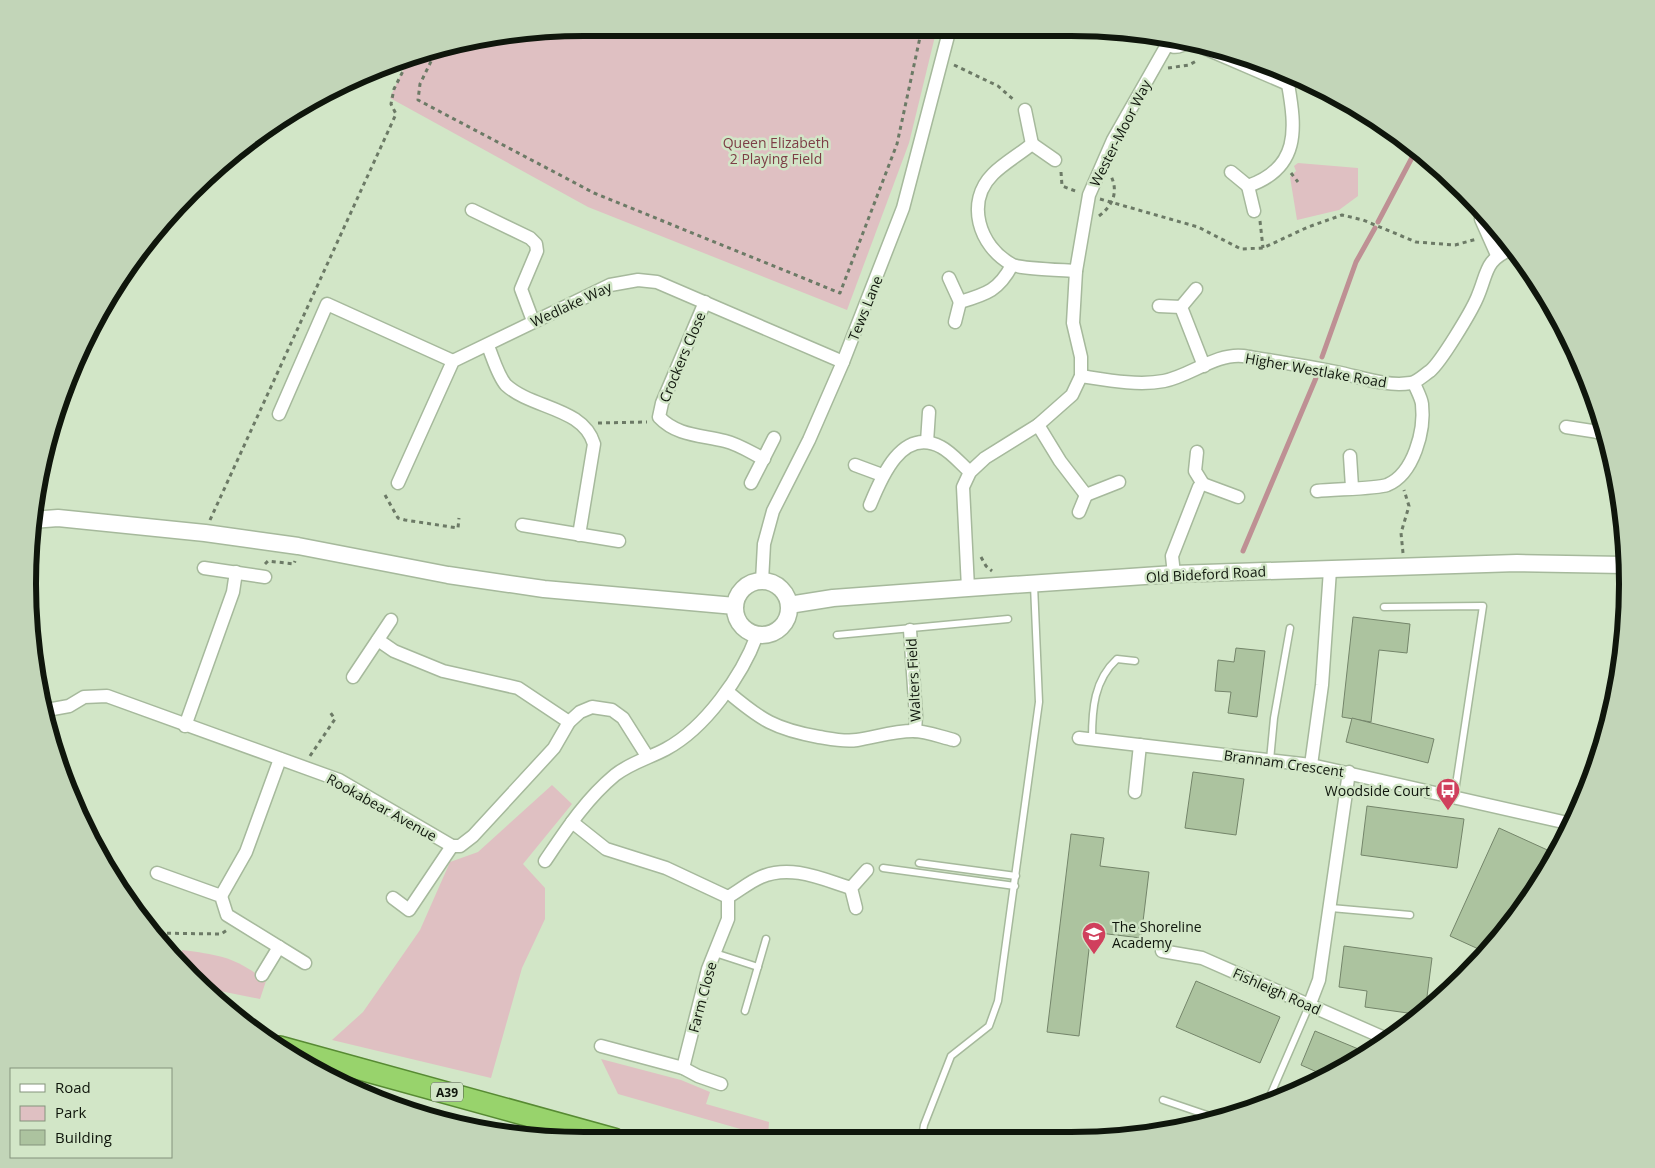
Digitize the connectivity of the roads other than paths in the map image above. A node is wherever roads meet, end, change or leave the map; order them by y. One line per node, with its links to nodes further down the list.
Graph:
1 (948, 36): 28 (street, Tews Lane)
2 (1162, 44): 17 (street, Wester-Moor Way)
3 (1237, 62): 5 (street)
4 (1291, 83): 5 (street)
5 (1288, 84): 10 (street)
6 (1025, 110): 7 (street)
7 (1032, 144): 8 (street); 16 (street)
8 (1055, 160)
9 (1230, 172): 10 (street)
10 (1248, 186): 12 (street)
11 (472, 210): 24 (street)
12 (1254, 211)
13 (1482, 222): 15 (street)
14 (1506, 251): 15 (street)
15 (1497, 255): 31 (street)
16 (1012, 265): 17 (street); 21 (street)
17 (1076, 271): 30 (street, Wester-Moor Way)
18 (949, 278): 21 (street)
19 (1196, 289): 23 (street)
20 (705, 302): 24 (street, Wedlake Way); 28 (street, Wedlake Way); 41 (street, Crockers Close)
21 (960, 302): 25 (street)
22 (1159, 306): 23 (street)
23 (1181, 306): 29 (street)
24 (534, 322): 26 (street, Wedlake Way)
25 (955, 322)
26 (488, 346): 27 (street, Wedlake Way); 57 (street)
27 (453, 361): 33 (street); 46 (street)
28 (844, 362): 65 (street, Tews Lane)
29 (1204, 366): 30 (street, Higher Westlake Road); 31 (street, Higher Westlake Road)
30 (1081, 376): 34 (street)
31 (1414, 383): 49 (street)
32 (929, 412): 38 (street)
33 (279, 414)
34 (1038, 425): 43 (street); 51 (street)
35 (1566, 427): 36 (street)
36 (1597, 432)
37 (774, 438): 41 (street)
38 (927, 442): 43 (street); 44 (street)
39 (1197, 452): 48 (street)
40 (1350, 456): 49 (street)
41 (764, 459): 47 (street)
42 (855, 465): 44 (street)
43 (970, 472): 67 (street)
44 (882, 475): 53 (street)
45 (1119, 482): 51 (street)
46 (398, 483)
47 (751, 483)
48 (1203, 484): 52 (street); 63 (street)
49 (1352, 487): 50 (street)
50 (1317, 491)
51 (1086, 495): 54 (street)
52 (1238, 497)
53 (870, 505)
54 (1079, 512)
55 (40, 519): 69 (street)
56 (522, 525): 57 (street)
57 (579, 534): 58 (street)
58 (619, 541)
59 (1618, 565): 61 (street, Old Bideford Road)
60 (204, 568): 62 (street)
61 (1330, 570): 63 (street, Old Bideford Road); 92 (street)
62 (236, 572): 64 (street); 83 (street)
63 (1174, 574): 66 (street, Old Bideford Road)
64 (265, 577)
65 (762, 581): 68 (street); 69 (street)
66 (1034, 585): 67 (street, Old Bideford Road); 104 (lane)
67 (968, 588): 68 (street, Old Bideford Road)
68 (789, 605): 75 (street)
69 (735, 606): 75 (street)
70 (1384, 606): 95 (lane)
71 (1008, 619): 74 (lane)
72 (391, 620): 77 (street)
73 (1290, 628): 91 (lane)
74 (910, 630): 76 (lane); 84 (street, Walters Field)
75 (757, 635): 80 (street)
76 (837, 636)
77 (378, 640): 79 (street); 82 (street)
78 (1134, 661): 86 (lane)
79 (353, 677)
80 (728, 692): 84 (street, Walters Field); 89 (street)
81 (51, 709): 83 (street, Rookabear Avenue)
82 (570, 722): 89 (street, Rookabear Avenue); 98 (street, Rookabear Avenue)
83 (185, 726): 90 (street, Rookabear Avenue)
84 (915, 731): 87 (street, Walters Field)
85 (1079, 738): 86 (street, Brannam Crescent)
86 (1092, 739): 88 (street, Brannam Crescent)
87 (954, 740)
88 (1140, 745): 91 (street, Brannam Crescent); 94 (street)
89 (647, 756): 96 (street)
90 (280, 759): 98 (street, Rookabear Avenue); 107 (street)
91 (1270, 760): 92 (street, Brannam Crescent)
92 (1311, 765): 93 (street, Brannam Crescent)
93 (1349, 772): 95 (street, Brannam Crescent); 111 (street)
94 (1135, 792)
95 (1454, 798): 97 (street, Brannam Crescent)
96 (572, 822): 99 (street); 108 (street)
97 (1564, 822)
98 (452, 846): 109 (street)
99 (545, 860)
100 (919, 864): 104 (lane)
101 (883, 868): 105 (lane)
102 (867, 870): 106 (street)
103 (157, 873): 107 (street)
104 (1016, 876): 105 (lane)
105 (1015, 886): 131 (lane)
106 (851, 888): 108 (street); 110 (street)
107 (221, 896): 114 (street)
108 (728, 897): 116 (street, Farm Close)
109 (393, 898)
110 (856, 908)
111 (1331, 908): 112 (lane); 120 (street)
112 (1410, 916)
113 (766, 939): 118 (lane)
114 (279, 947): 117 (street); 119 (street)
115 (1162, 951): 120 (street, Fishleigh Road)
116 (714, 953): 118 (lane); 125 (street, Farm Close)
117 (305, 963)
118 (758, 966): 121 (lane)
119 (262, 975)
120 (1309, 1006): 122 (street, Fishleigh Road); 127 (lane)
121 (745, 1011)
122 (1379, 1036)
123 (601, 1046): 125 (street)
124 (302, 1053): 130 (highway, A39)
125 (684, 1068): 126 (street)
126 (721, 1084)
127 (1271, 1094)
128 (1163, 1100): 129 (lane)
129 (1206, 1115)
130 (589, 1132)
131 (923, 1132)

